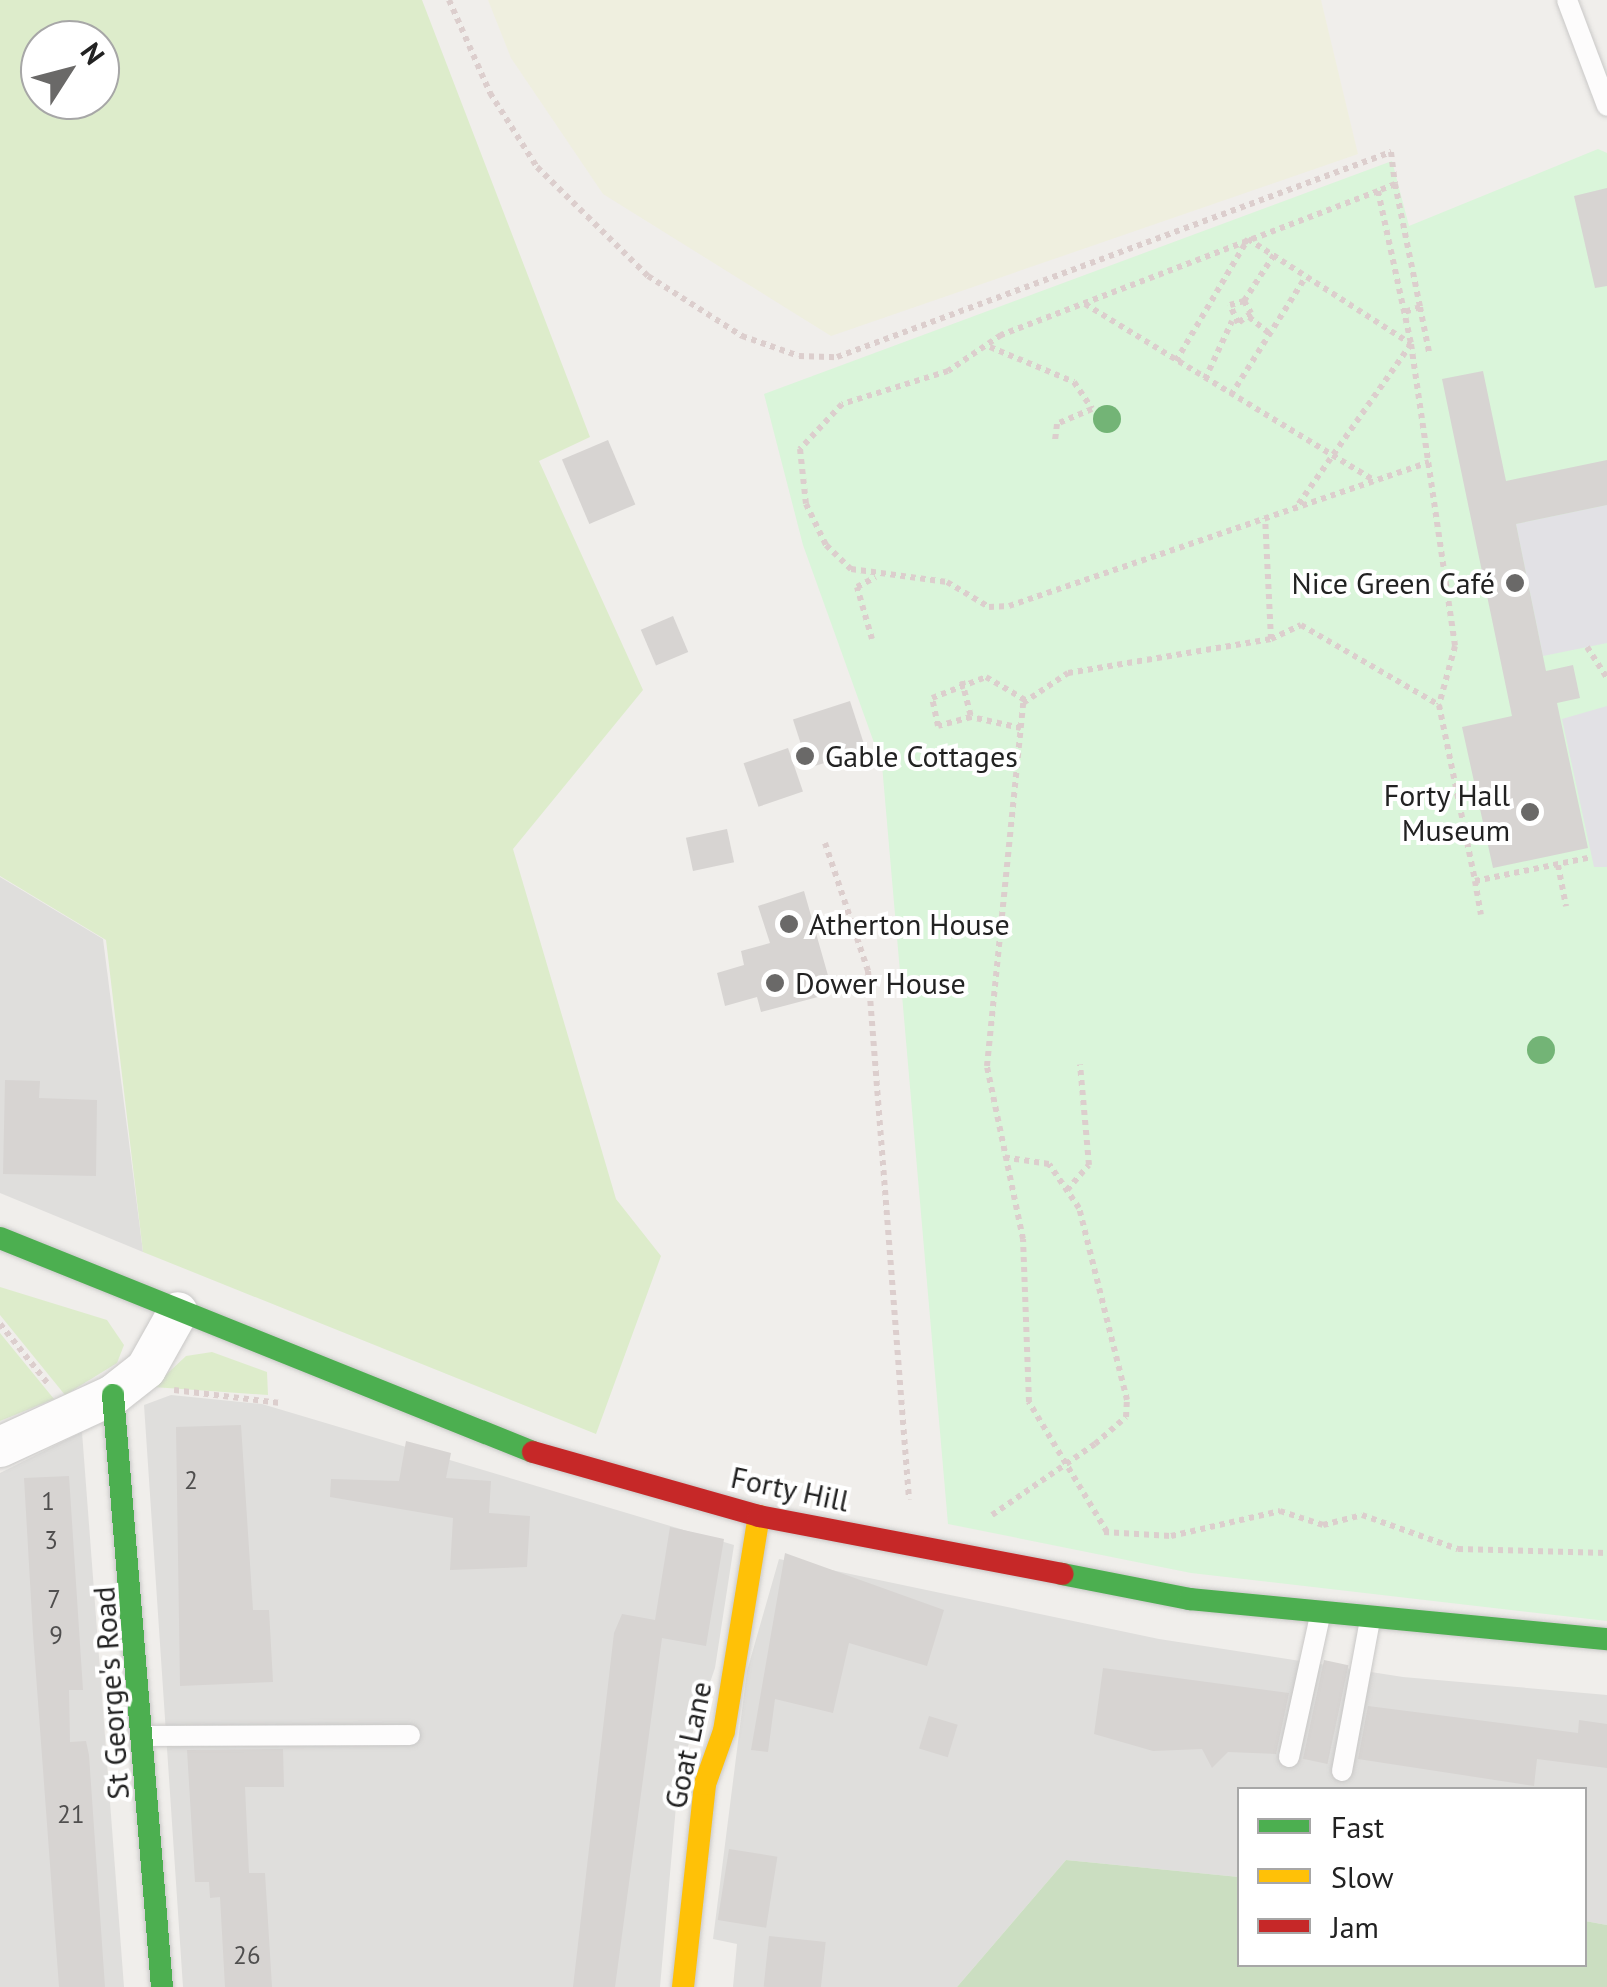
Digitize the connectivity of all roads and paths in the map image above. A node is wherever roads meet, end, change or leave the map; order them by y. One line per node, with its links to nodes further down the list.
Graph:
1 (449, 0): 4 (path)
2 (1567, 0): 3 (lane)
3 (1607, 106)
4 (1394, 184): 5 (path); 13 (path)
5 (1378, 191): 6 (path); 14 (path)
6 (1248, 238): 7 (path); 9 (path); 11 (path)
7 (1274, 256): 8 (path); 10 (path)
8 (1304, 278): 17 (path); 18 (path)
9 (1214, 296): 12 (path); 21 (path)
10 (1244, 301): 12 (path); 15 (path)
11 (1084, 304): 19 (path); 21 (path)
12 (1230, 305): 16 (path)
13 (1420, 307): 14 (path); 20 (path)
14 (1405, 312): 18 (path)
15 (1249, 317): 16 (path); 17 (path)
16 (1232, 320): 22 (path)
17 (1270, 334): 23 (path)
18 (1412, 344): 25 (path); 26 (path)
19 (990, 347): 24 (path); 30 (path)
20 (1429, 352)
21 (1176, 360): 22 (path)
22 (1205, 378): 23 (path)
23 (1232, 395): 25 (path)
24 (1055, 440)
25 (1333, 461): 27 (path); 28 (path)
26 (1429, 462): 27 (path); 39 (path)
27 (1375, 482): 28 (path)
28 (1294, 510): 29 (path)
29 (1266, 518): 31 (path); 34 (path)
30 (850, 569): 31 (path); 32 (path)
31 (877, 576): 32 (path)
32 (857, 586): 33 (path)
33 (872, 638)
34 (1271, 639): 38 (path); 39 (path)
35 (1587, 647): 36 (path)
36 (1607, 678)
37 (962, 681): 38 (path); 40 (path); 40 (path)
38 (1024, 703): 41 (path)
39 (1439, 705): 45 (path)
40 (971, 717): 41 (path)
41 (1020, 728): 49 (path)
42 (826, 843): 63 (path)
43 (1592, 858): 44 (path)
44 (1558, 865): 45 (path); 46 (path)
45 (1475, 881): 47 (path)
46 (1566, 906)
47 (1480, 914)
48 (1080, 1064): 50 (path)
49 (1002, 1157): 50 (path); 58 (path)
50 (1066, 1190): 58 (path)
51 (0, 1238): 52 (street, Forty Hill)
52 (178, 1312): 54 (street); 59 (street, Forty Hill)
53 (0, 1324): 56 (path)
54 (114, 1402): 55 (path); 56 (street); 71 (street, St George's Road)
55 (293, 1407)
56 (71, 1414): 57 (street)
57 (0, 1447)
58 (1066, 1464): 60 (path); 62 (path)
59 (759, 1516): 63 (street, Forty Hill); 75 (street, Goat Lane)
60 (1002, 1523)
61 (1090, 1531): 62 (path)
62 (1107, 1532): 64 (path)
63 (913, 1544): 65 (street, Forty Hill)
64 (1607, 1554)
65 (1321, 1611): 66 (street, Forty Hill); 72 (lane)
66 (1370, 1620): 67 (street, Forty Hill); 73 (lane)
67 (1566, 1636): 68 (street, Forty Hill); 69 (lane)
68 (1607, 1639)
69 (1564, 1668)
70 (410, 1735): 71 (lane)
71 (144, 1736): 74 (street, St George's Road)
72 (1289, 1756)
73 (1342, 1771)
74 (162, 1987)
75 (683, 1987)

